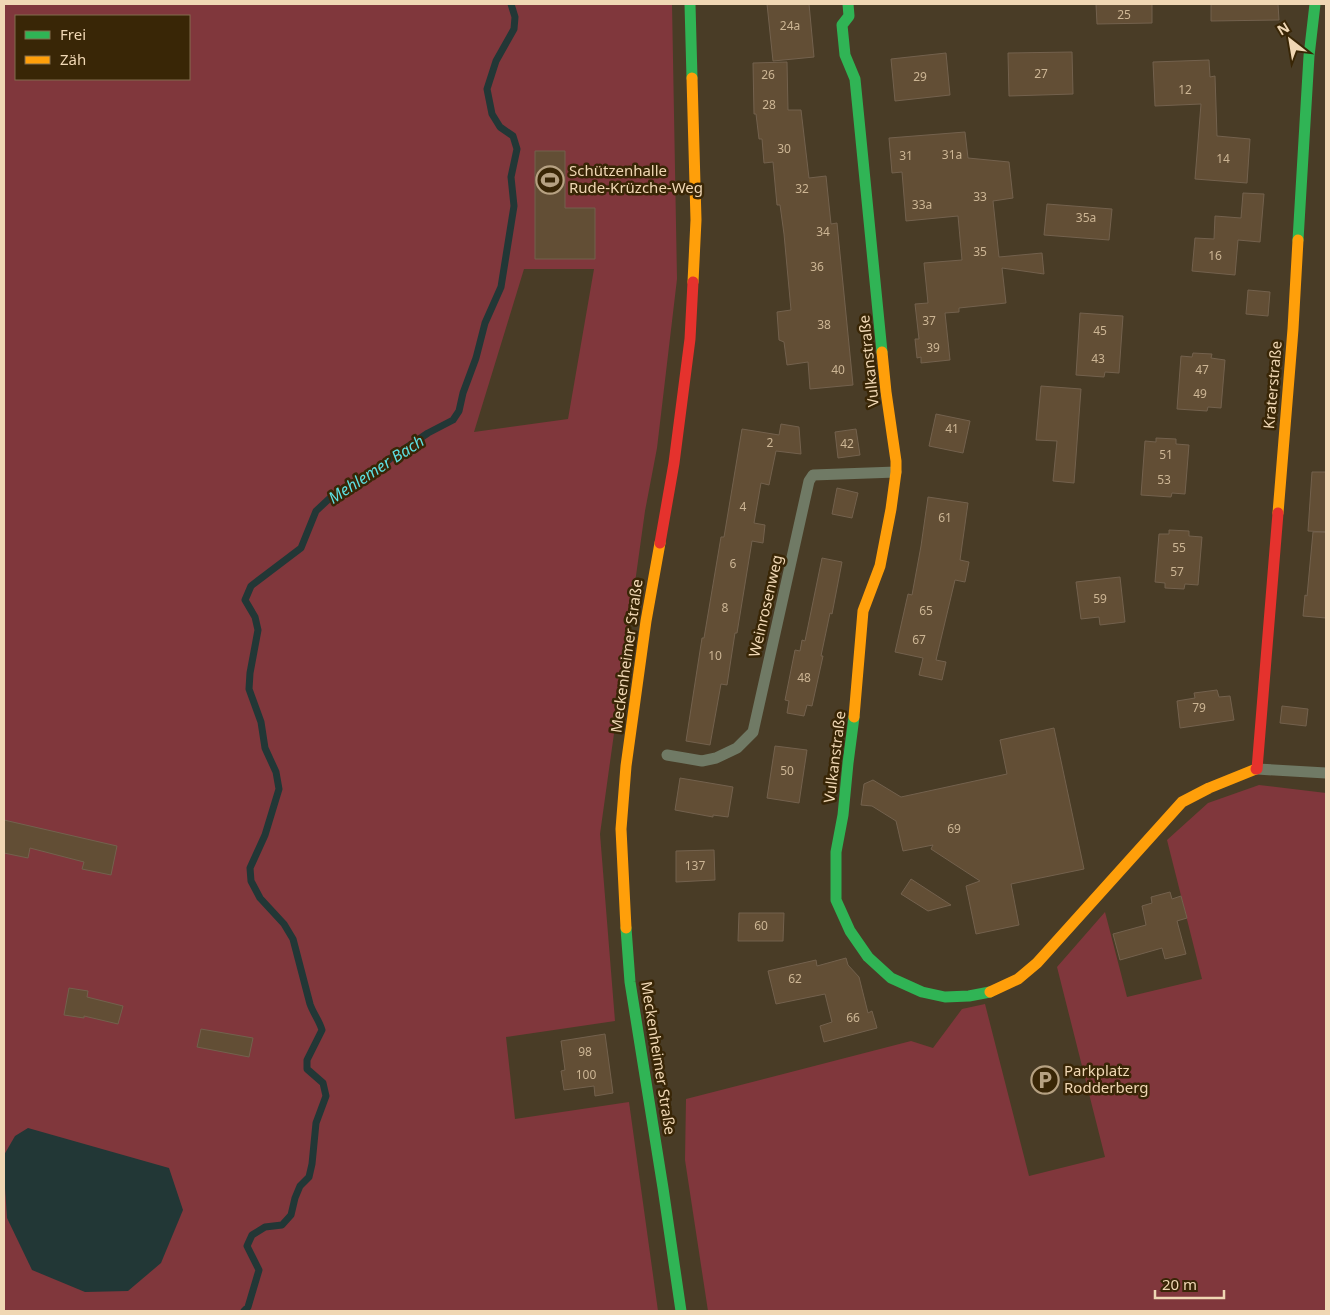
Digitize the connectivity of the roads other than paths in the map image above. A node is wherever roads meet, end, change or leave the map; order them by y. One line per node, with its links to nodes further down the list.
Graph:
1 (690, 4): 8 (street, Meckenheimer Straße)
2 (848, 4): 4 (street, Vulkanstraße)
3 (1315, 4): 6 (street, Kraterstraße)
4 (896, 472): 5 (lane, Weinrosenweg); 6 (street, Vulkanstraße)
5 (667, 755)
6 (1257, 769): 7 (lane, Vulkanstraße)
7 (1326, 773)
8 (681, 1311)

